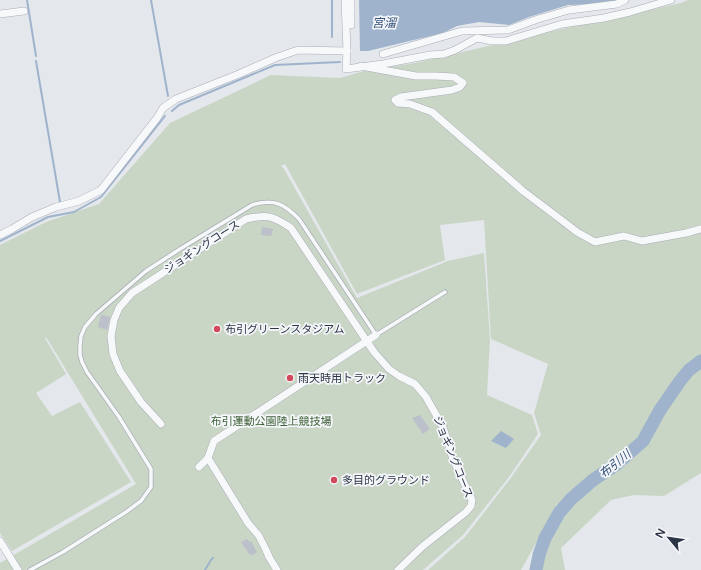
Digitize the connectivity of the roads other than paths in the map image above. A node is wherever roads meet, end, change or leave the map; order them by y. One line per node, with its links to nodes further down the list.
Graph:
1 (345, 0): 7 (street)
2 (351, 0): 9 (street)
3 (625, 0): 8 (street)
4 (671, 0): 10 (street)
5 (24, 11): 6 (street)
6 (0, 14)
7 (347, 51): 10 (street); 12 (street)
8 (383, 54)
9 (351, 58)
10 (361, 66): 11 (street)
11 (701, 229)
12 (0, 235)
13 (445, 292): 14 (lane)
14 (376, 335): 15 (street); 21 (lane)
15 (367, 340): 16 (street, ジョギングコース); 17 (street); 23 (street, ジョギングコース)
16 (161, 424)
17 (208, 458): 18 (street); 22 (street)
18 (199, 467)
19 (0, 541): 20 (street)
20 (18, 570)
21 (30, 570)
22 (276, 570)
23 (398, 570)

